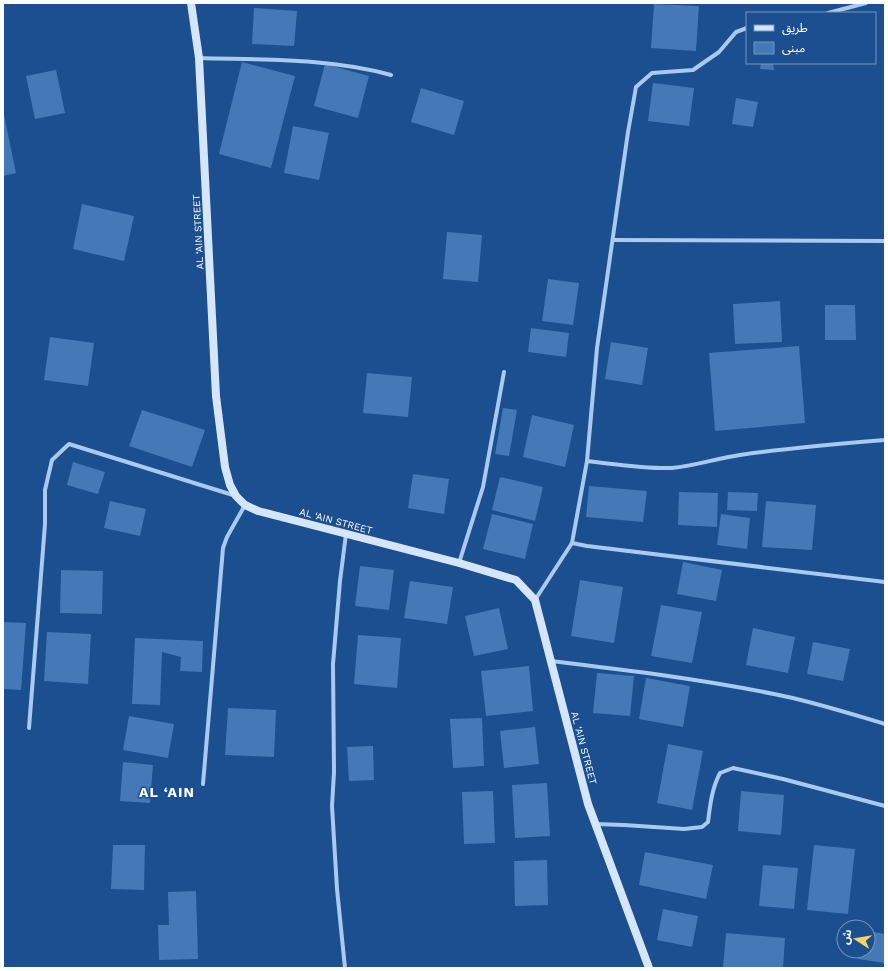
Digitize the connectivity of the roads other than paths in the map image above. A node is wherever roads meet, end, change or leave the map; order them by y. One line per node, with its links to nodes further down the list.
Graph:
1 (190, 3): 5 (street, AL ‘AIN STREET)
2 (866, 3): 3 (street)
3 (832, 12)
4 (746, 28): 7 (street)
5 (199, 58): 6 (street); 12 (street, AL ‘AIN STREET)
6 (391, 75)
7 (613, 240): 8 (street); 11 (street)
8 (885, 241)
9 (504, 372): 16 (street)
10 (885, 440): 11 (street)
11 (587, 461): 15 (street)
12 (236, 496): 13 (street, AL ‘AIN STREET); 21 (street)
13 (245, 505): 14 (street, AL ‘AIN STREET); 22 (street)
14 (346, 534): 16 (street, AL ‘AIN STREET); 25 (street)
15 (572, 542): 17 (street); 18 (street)
16 (459, 563): 18 (street, AL ‘AIN STREET)
17 (885, 582)
18 (535, 600): 19 (street, AL ‘AIN STREET)
19 (551, 661): 20 (street); 24 (street, AL ‘AIN STREET)
20 (885, 724)
21 (29, 728)
22 (203, 784)
23 (885, 806): 24 (street)
24 (596, 824): 26 (street, AL ‘AIN STREET)
25 (345, 968)
26 (649, 968)

